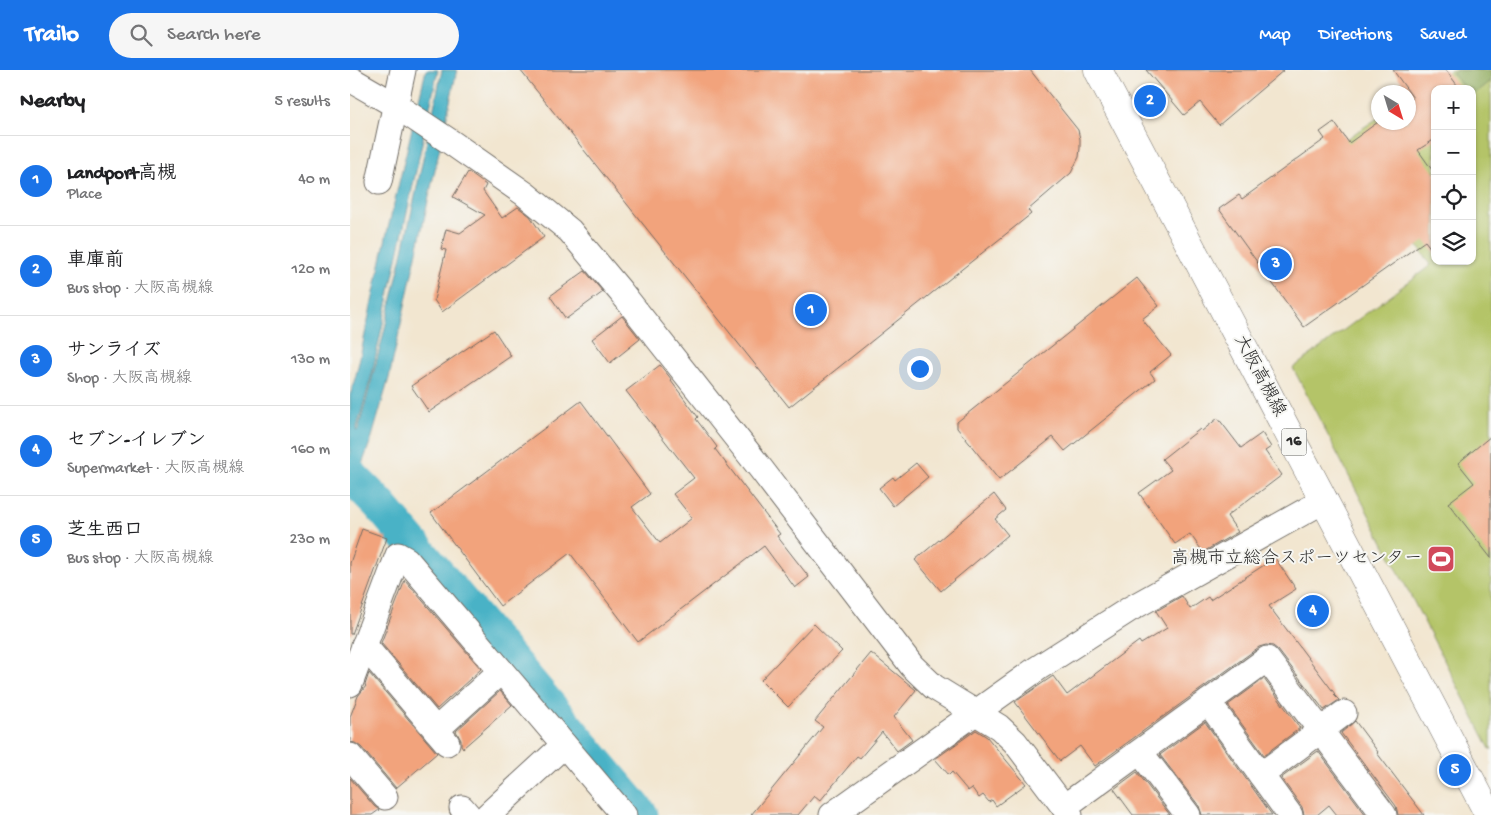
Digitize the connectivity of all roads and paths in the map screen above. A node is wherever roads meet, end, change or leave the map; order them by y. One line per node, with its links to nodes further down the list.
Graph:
1 (402, 70): 4 (street)
2 (1098, 70): 6 (main road, 大阪高槻線 / 16)
3 (351, 81): 4 (street)
4 (395, 105): 5 (street); 11 (street)
5 (379, 182)
6 (1325, 500): 11 (street); 26 (main road, 大阪高槻線 / 16)
7 (364, 645): 8 (street); 8 (street); 9 (street)
8 (502, 671): 14 (street)
9 (350, 684)
10 (1208, 702): 13 (street); 15 (street); 17 (street)
11 (977, 712): 19 (street); 22 (street)
12 (1344, 713): 13 (street)
13 (1321, 731): 17 (street); 25 (street)
14 (564, 745): 20 (street); 21 (street)
15 (1140, 752): 19 (street); 23 (street)
16 (350, 756): 18 (street)
17 (1261, 775): 24 (street)
18 (385, 797)
19 (1067, 811)
20 (488, 815)
21 (624, 815)
22 (832, 815)
23 (1188, 815)
24 (1290, 815)
25 (1384, 815)
26 (1489, 815)

